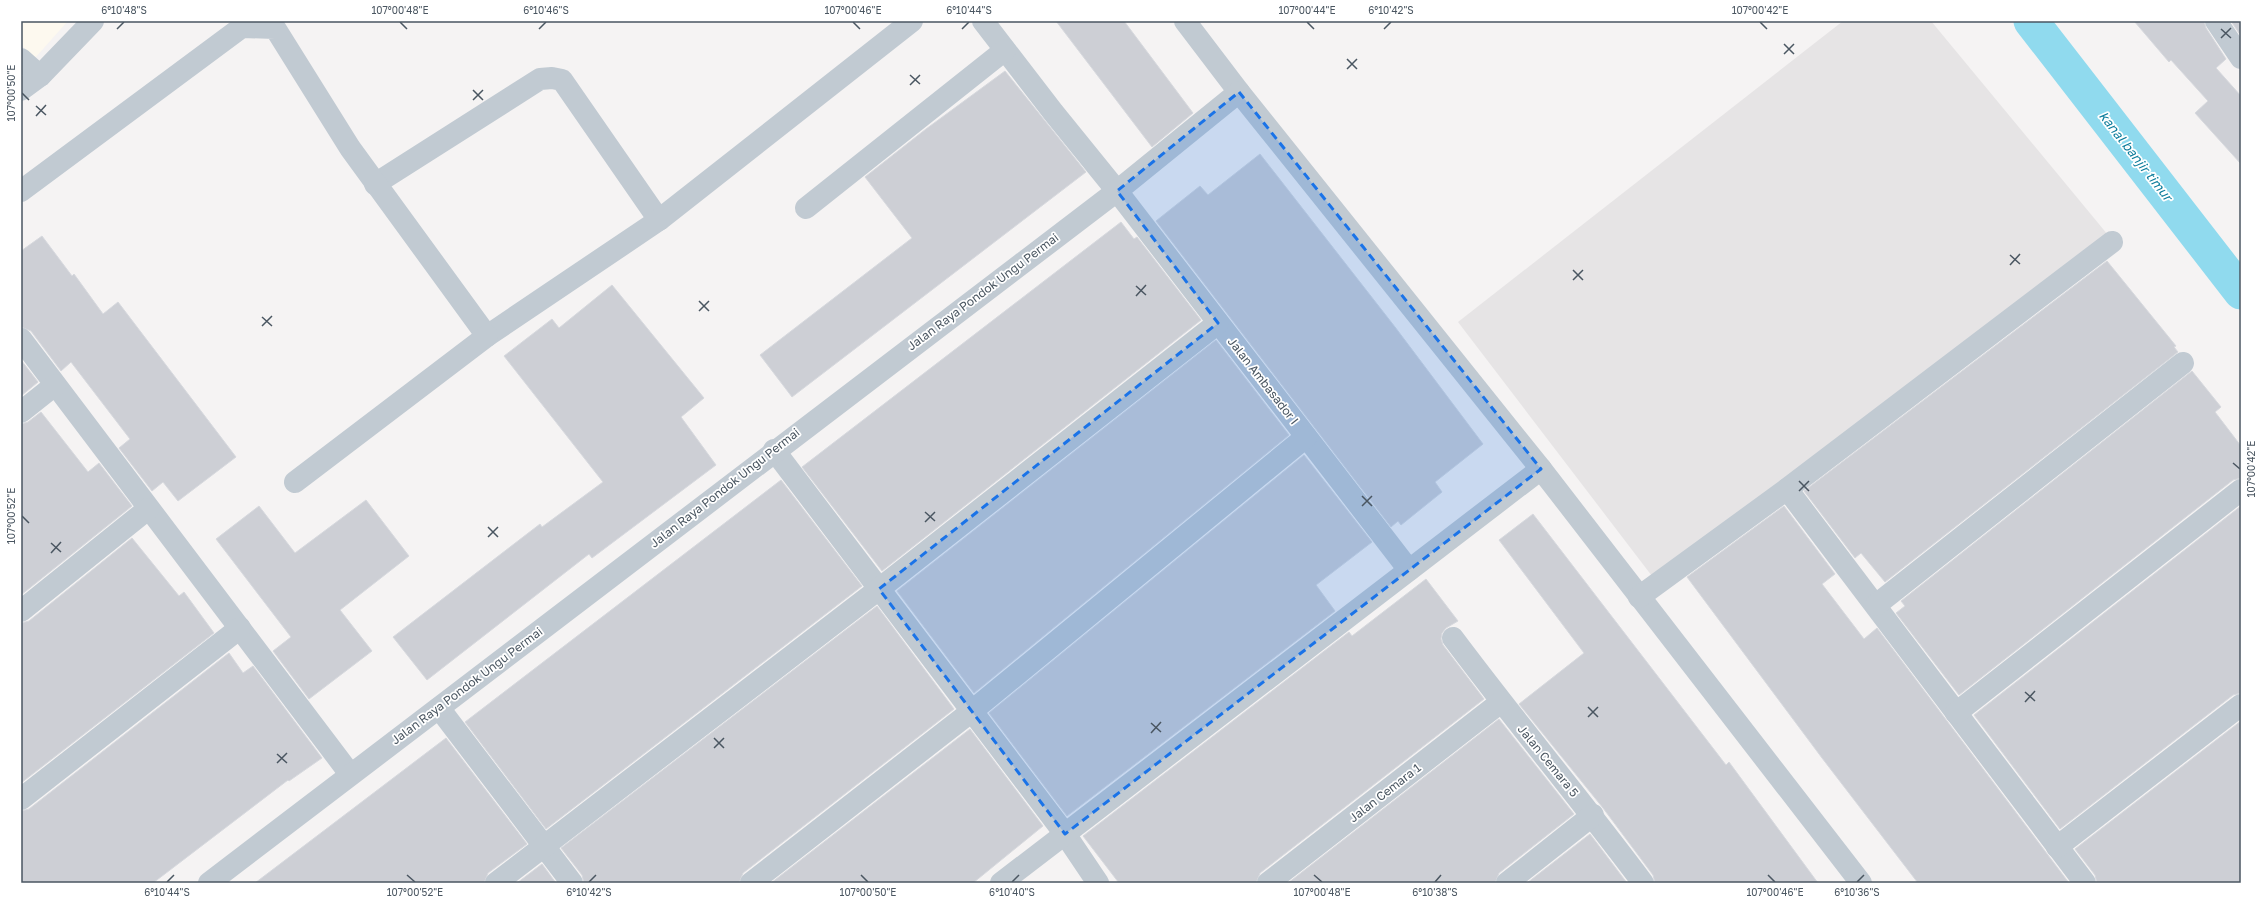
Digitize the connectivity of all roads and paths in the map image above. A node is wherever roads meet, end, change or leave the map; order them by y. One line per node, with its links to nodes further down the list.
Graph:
1 (93, 21): 10 (street)
2 (912, 21): 17 (street)
3 (984, 21): 7 (street, Jalan Ambasador I)
4 (1185, 21): 12 (street)
5 (2216, 21): 8 (street)
6 (257, 24): 13 (street); 14 (street)
7 (1005, 50): 15 (street, Jalan Ambasador I); 16 (street)
8 (2241, 58)
9 (21, 59): 10 (street)
10 (40, 76): 11 (street)
11 (21, 90)
12 (1239, 92): 15 (street, Jalan Raya Pondok Ungu Permai); 27 (street)
13 (375, 184): 17 (street); 20 (street)
14 (21, 191)
15 (1117, 191): 19 (street, Jalan Ambasador I); 26 (street, Jalan Raya Pondok Ungu Permai)
16 (806, 208)
17 (659, 220): 20 (street)
18 (2112, 242): 29 (street)
19 (1218, 323): 25 (street, Jalan Ambasador I); 33 (street)
20 (487, 336): 28 (street)
21 (21, 339): 23 (street)
22 (2183, 363): 35 (street)
23 (55, 385): 24 (street); 31 (street)
24 (21, 412)
25 (1306, 437): 32 (street, Jalan Ambasador I); 42 (street)
26 (774, 450): 33 (street); 41 (street, Jalan Raya Pondok Ungu Permai)
27 (1541, 469): 32 (street); 34 (street)
28 (295, 482)
29 (1787, 489): 34 (street); 35 (street)
30 (2241, 490): 43 (street)
31 (148, 509): 36 (street); 37 (street)
32 (1409, 570): 47 (street)
33 (879, 589): 42 (street); 48 (street)
34 (1640, 597): 59 (street)
35 (1876, 605): 43 (street)
36 (21, 611)
37 (240, 628): 44 (street); 45 (street)
38 (1453, 638): 39 (street, Jalan Cemara 5)
39 (1501, 702): 46 (street, Jalan Cemara 5); 56 (street, Jalan Cemara 1)
40 (2241, 705): 49 (street)
41 (439, 708): 44 (street, Jalan Raya Pondok Ungu Permai); 48 (street)
42 (972, 711): 47 (street); 53 (street)
43 (1956, 713): 49 (street)
44 (350, 774): 50 (street, Jalan Raya Pondok Ungu Permai)
45 (21, 799)
46 (1593, 815): 57 (street); 58 (street, Jalan Cemara 5)
47 (1064, 834): 54 (street); 55 (street)
48 (544, 846): 51 (street); 52 (street)
49 (2057, 847): 60 (street)
50 (208, 883)
51 (496, 883)
52 (572, 883)
53 (751, 883)
54 (1001, 883)
55 (1098, 883)
56 (1268, 883)
57 (1507, 883)
58 (1643, 883)
59 (1861, 883)
60 (2085, 883)

